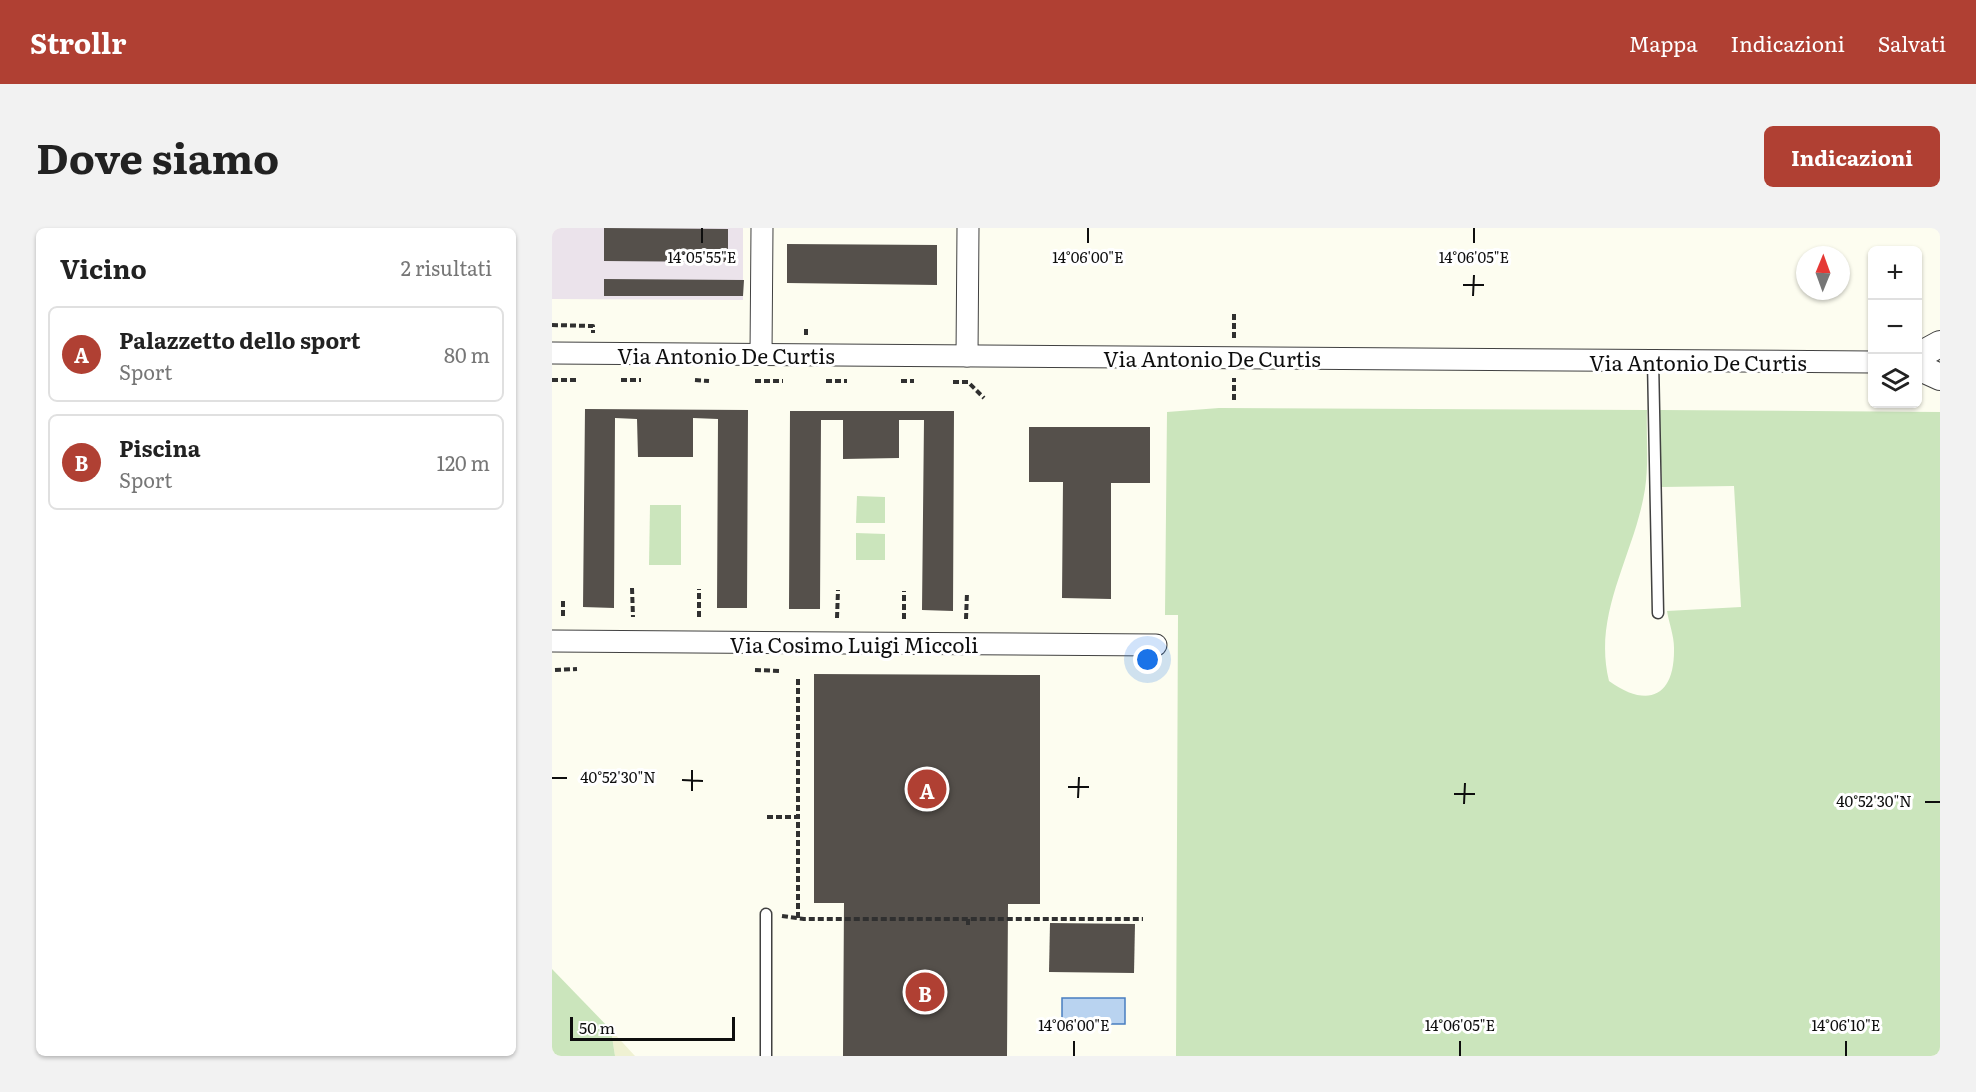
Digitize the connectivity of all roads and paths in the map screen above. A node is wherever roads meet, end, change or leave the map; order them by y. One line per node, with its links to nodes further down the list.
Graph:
1 (762, 228): 4 (street)
2 (968, 228): 5 (street)
3 (552, 353): 4 (street, Via Antonio De Curtis)
4 (761, 354): 5 (street, Via Antonio De Curtis)
5 (968, 356): 6 (street, Via Antonio De Curtis)
6 (1653, 360): 7 (street, Via Antonio De Curtis); 28 (lane)
7 (1868, 362)
8 (552, 380): 9 (path)
9 (578, 380)
10 (621, 380): 11 (path)
11 (641, 380)
12 (695, 380): 13 (path)
13 (709, 381)
14 (755, 381): 15 (path)
15 (783, 381)
16 (826, 381): 17 (path)
17 (847, 381)
18 (901, 381): 19 (path)
19 (914, 381)
20 (952, 382): 21 (path)
21 (984, 398)
22 (632, 588): 30 (path)
23 (699, 589): 31 (path)
24 (838, 590): 32 (path)
25 (904, 591): 33 (path)
26 (967, 593): 34 (path)
27 (563, 598): 29 (path)
28 (1658, 613)
29 (563, 616)
30 (633, 617)
31 (699, 617)
32 (837, 618)
33 (904, 619)
34 (966, 619)
35 (552, 641): 36 (street, Via Cosimo Luigi Miccoli)
36 (1156, 645)
37 (577, 669): 38 (path)
38 (555, 670)
39 (755, 670): 40 (path)
40 (781, 671)
41 (798, 679): 43 (path)
42 (767, 817): 43 (path)
43 (798, 817): 45 (path)
44 (766, 914): 45 (path); 49 (lane)
45 (798, 918): 46 (path)
46 (968, 919): 47 (path); 48 (path)
47 (1143, 920)
48 (968, 927)
49 (766, 1056)

